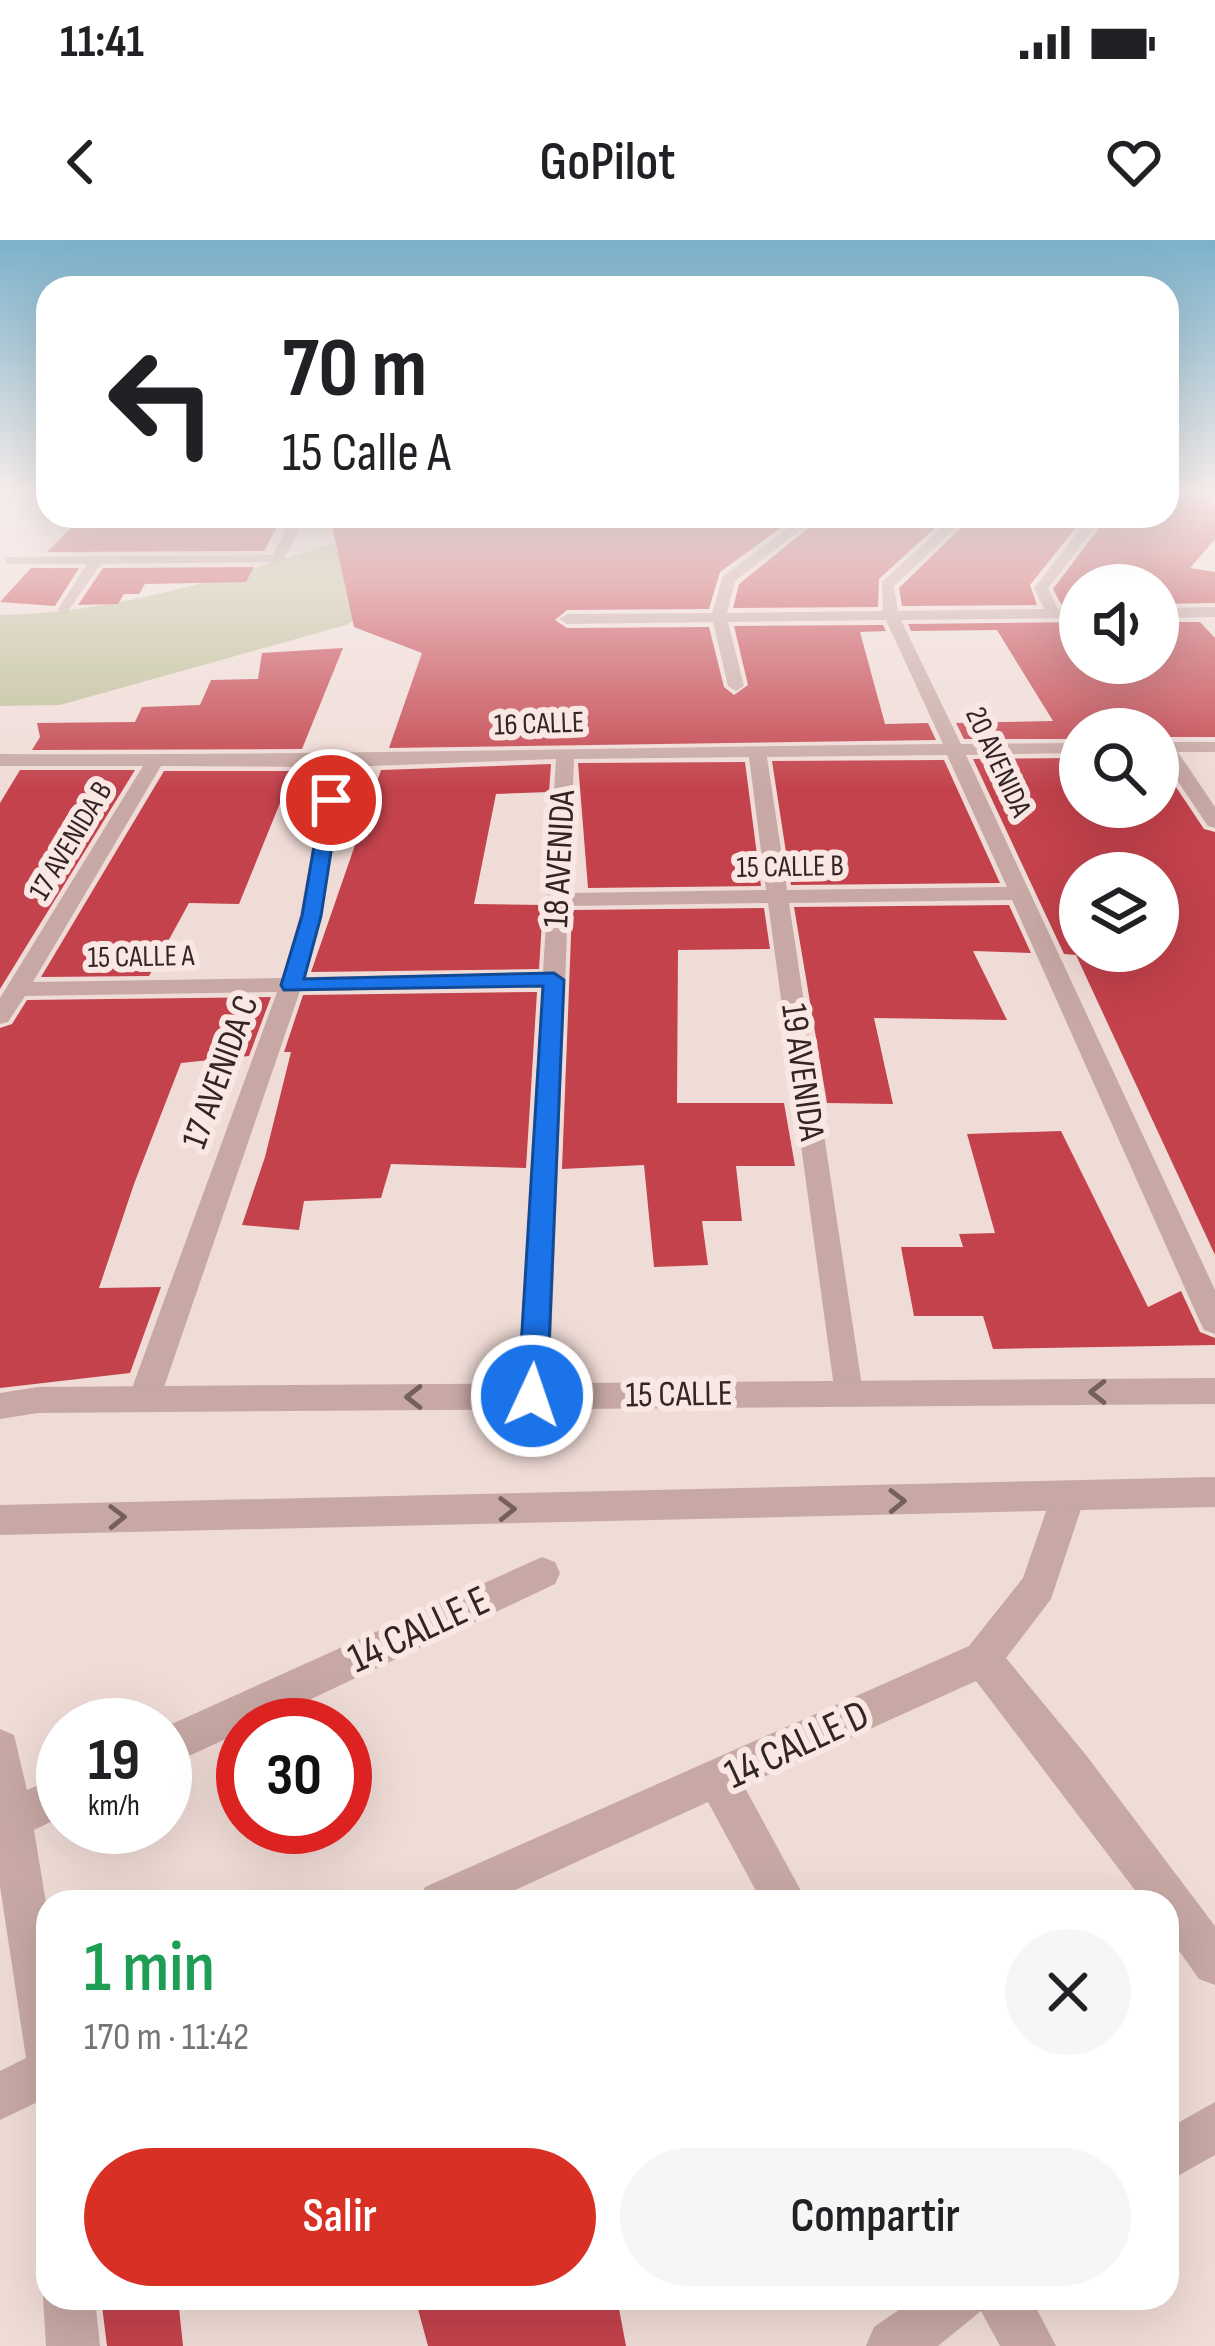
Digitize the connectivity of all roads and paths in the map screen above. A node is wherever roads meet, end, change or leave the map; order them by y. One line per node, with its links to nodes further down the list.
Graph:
1 (76, 593): 5 (street)
2 (725, 593): 11 (street)
3 (888, 593): 10 (street)
4 (1043, 593): 8 (street)
5 (66, 609)
6 (1215, 612): 7 (street)
7 (1179, 613)
8 (1053, 614): 9 (street); 10 (street)
9 (1059, 614)
10 (891, 615): 11 (street); 16 (street, 20 AVENIDA)
11 (719, 616): 12 (street); 13 (street)
12 (567, 619)
13 (736, 686)
14 (1179, 747): 15 (street)
15 (1215, 747)
16 (955, 748): 17 (street, 16 CALLE); 18 (street, 16 CALLE); 25 (street, 20 AVENIDA)
17 (1059, 748)
18 (757, 750): 19 (street, 16 CALLE); 26 (street, 19 AVENIDA)
19 (565, 753): 22 (street, 16 CALLE); 27 (street, 18 AVENIDA)
20 (157, 758): 21 (street, 16 CALLE); 22 (street, 16 CALLE); 30 (street, 17 AVENIDA B)
21 (0, 760)
22 (337, 762): 29 (street, 17 AVENIDA C)
23 (1179, 772): 24 (street)
24 (1215, 822)
25 (1023, 893): 26 (street, 15 CALLE B); 32 (street, 20 AVENIDA)
26 (778, 897): 27 (street, 15 CALLE B); 34 (street, 19 AVENIDA)
27 (558, 900): 28 (street, 18 AVENIDA)
28 (554, 980): 29 (street, 15 CALLE A); 35 (street, 18 AVENIDA)
29 (291, 985): 30 (street, 15 CALLE A); 36 (street, 17 AVENIDA C)
30 (17, 989): 31 (street, 17 AVENIDA B)
31 (0, 1017)
32 (1215, 1322)
33 (1215, 1391): 34 (street, 15 CALLE, one-way to 34)
34 (847, 1393): 35 (street, 15 CALLE)
35 (532, 1396): 36 (street, 15 CALLE, one-way to 36)
36 (144, 1399): 37 (street, 15 CALLE)
37 (0, 1406)
38 (1215, 1492): 39 (street)
39 (1068, 1497): 40 (street, one-way to 39); 42 (street, 14 CALLE D)
40 (0, 1520)
41 (542, 1573): 43 (street, 14 CALLE E)
42 (982, 1660): 45 (street, 14 CALLE D); 50 (street)
43 (192, 1735)
44 (0, 1749): 47 (street)
45 (719, 1781): 48 (street, 14 CALLE D); 49 (street)
46 (36, 1807): 47 (street)
47 (11, 1819): 53 (street)
48 (468, 1890)
49 (778, 1890)
50 (1161, 1890)
51 (1179, 1914): 52 (street)
52 (1215, 1963)
53 (36, 1978)
54 (36, 2078): 55 (street)
55 (0, 2096)
56 (1215, 2126): 57 (street)
57 (1179, 2150)
58 (70, 2310): 61 (street)
59 (944, 2310): 62 (street)
60 (1010, 2310): 63 (street)
61 (73, 2346)
62 (893, 2346)
63 (1029, 2346)

